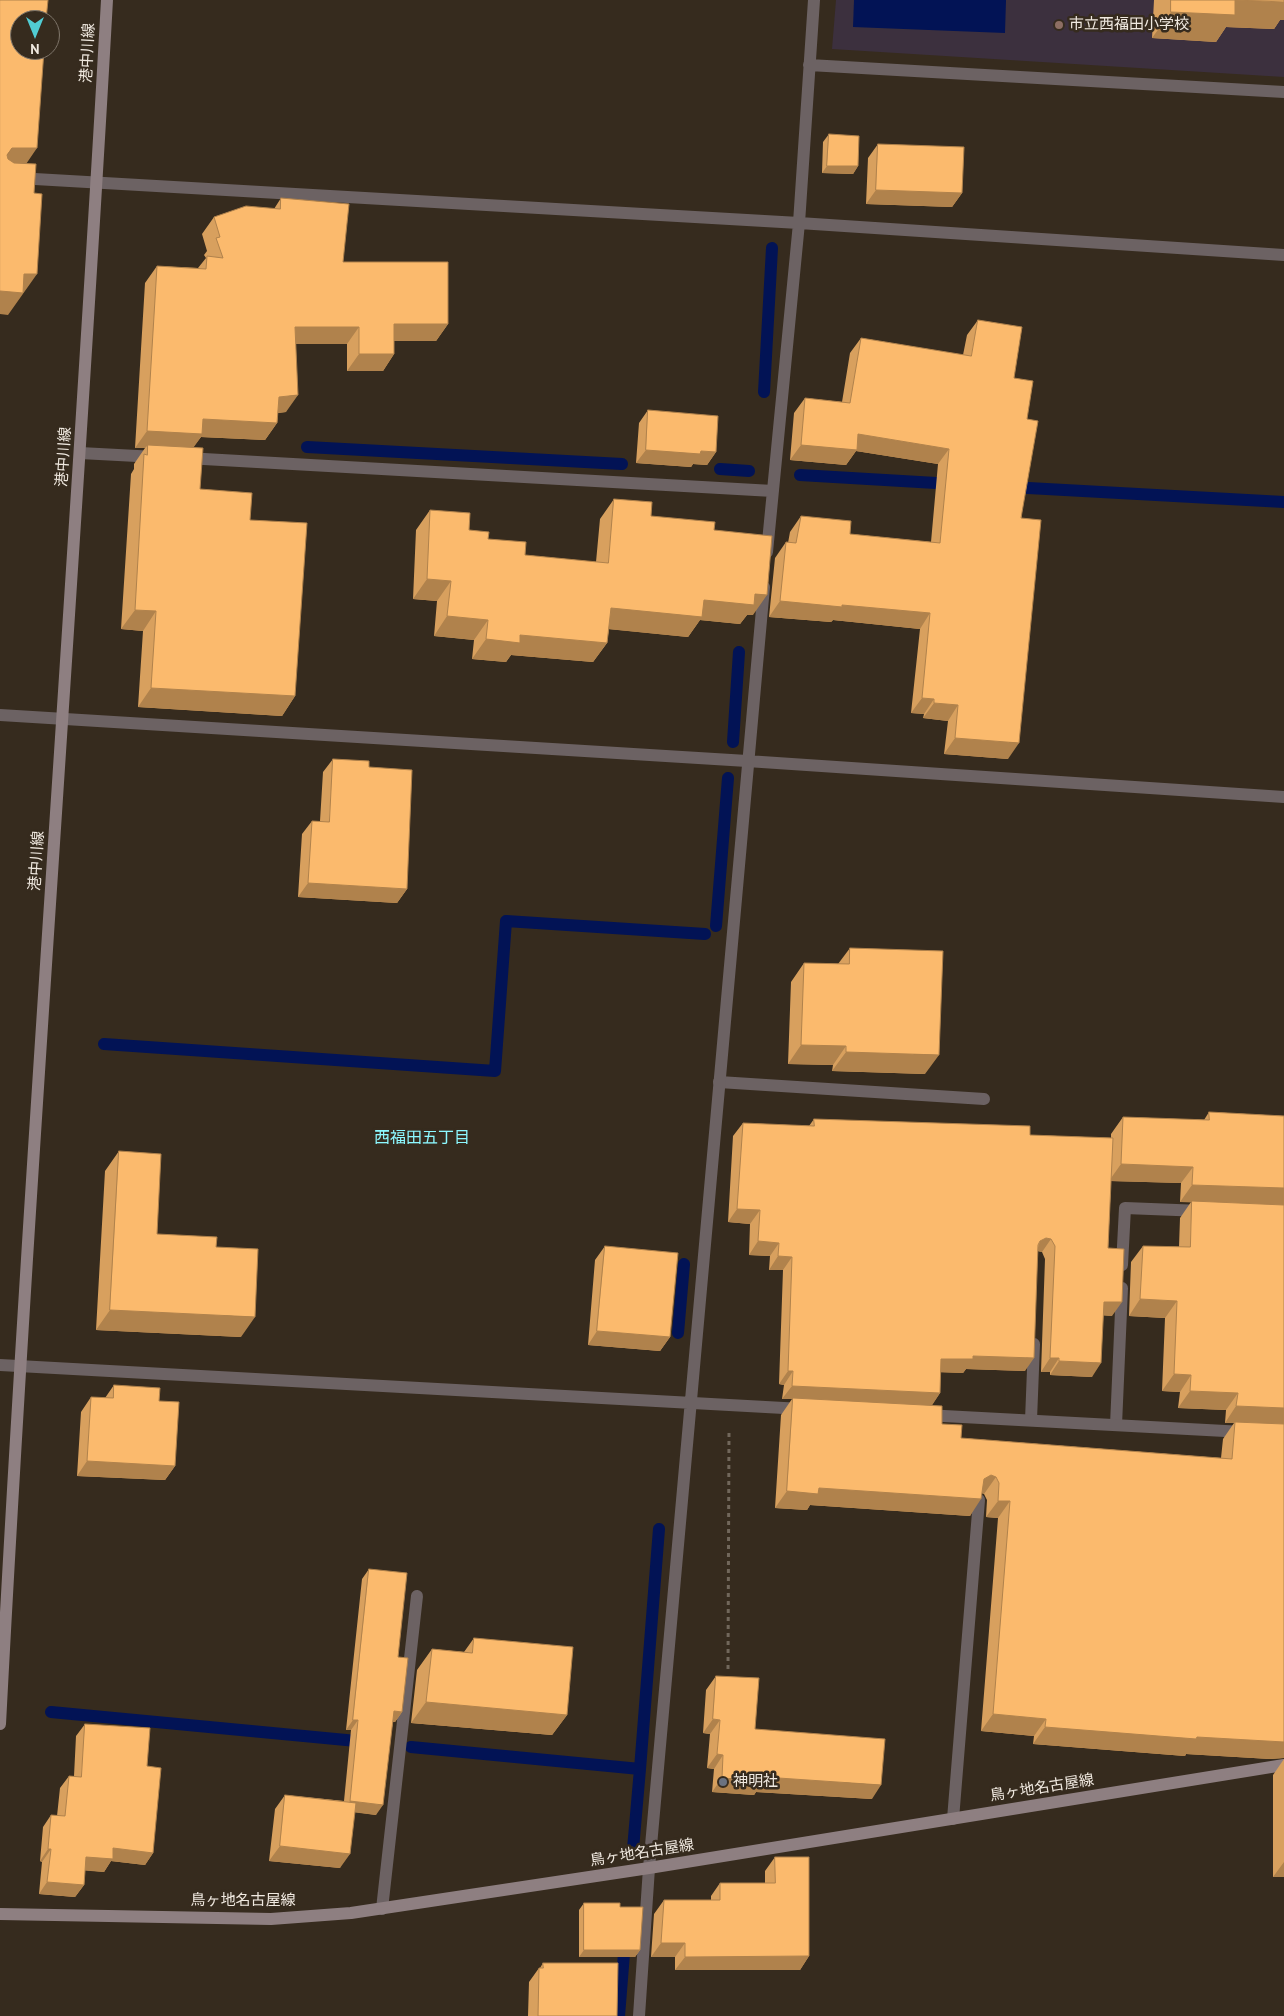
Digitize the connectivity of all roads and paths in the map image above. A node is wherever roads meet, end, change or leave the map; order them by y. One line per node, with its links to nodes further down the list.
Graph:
1 (107, 0): 6 (main road, 港中川線)
2 (814, 0): 3 (street)
3 (809, 65): 4 (street); 7 (street)
4 (1284, 92)
5 (0, 177): 6 (street)
6 (97, 183): 7 (street); 9 (main road, 港中川線)
7 (799, 223): 8 (street); 10 (street)
8 (1284, 256)
9 (80, 453): 10 (street); 12 (main road, 港中川線)
10 (773, 491): 13 (street)
11 (0, 715): 12 (street)
12 (63, 719): 13 (street); 20 (main road, 港中川線)
13 (747, 761): 14 (street); 15 (street)
14 (1284, 797)
15 (719, 1082): 16 (street); 21 (street)
16 (984, 1099)
17 (1214, 1212): 26 (street)
18 (1034, 1335): 25 (street)
19 (0, 1365): 20 (street)
20 (19, 1367): 21 (street); 31 (main road, 港中川線)
21 (690, 1403): 22 (street); 35 (street)
22 (729, 1405): 23 (street); 30 (path)
23 (817, 1409)
24 (914, 1414): 25 (street)
25 (1031, 1420): 26 (street)
26 (1116, 1425): 27 (street)
27 (1254, 1432)
28 (978, 1500): 34 (street)
29 (417, 1596): 36 (street)
30 (728, 1669)
31 (1, 1701): 32 (main road, 港中川線)
32 (0, 1724)
33 (1284, 1765): 34 (main road, 鳥ヶ地名古屋線)
34 (953, 1818): 35 (main road, 鳥ヶ地名古屋線)
35 (649, 1868): 36 (main road, 鳥ヶ地名古屋線); 38 (street)
36 (382, 1909): 37 (main road, 鳥ヶ地名古屋線)
37 (0, 1914)
38 (638, 2016)

